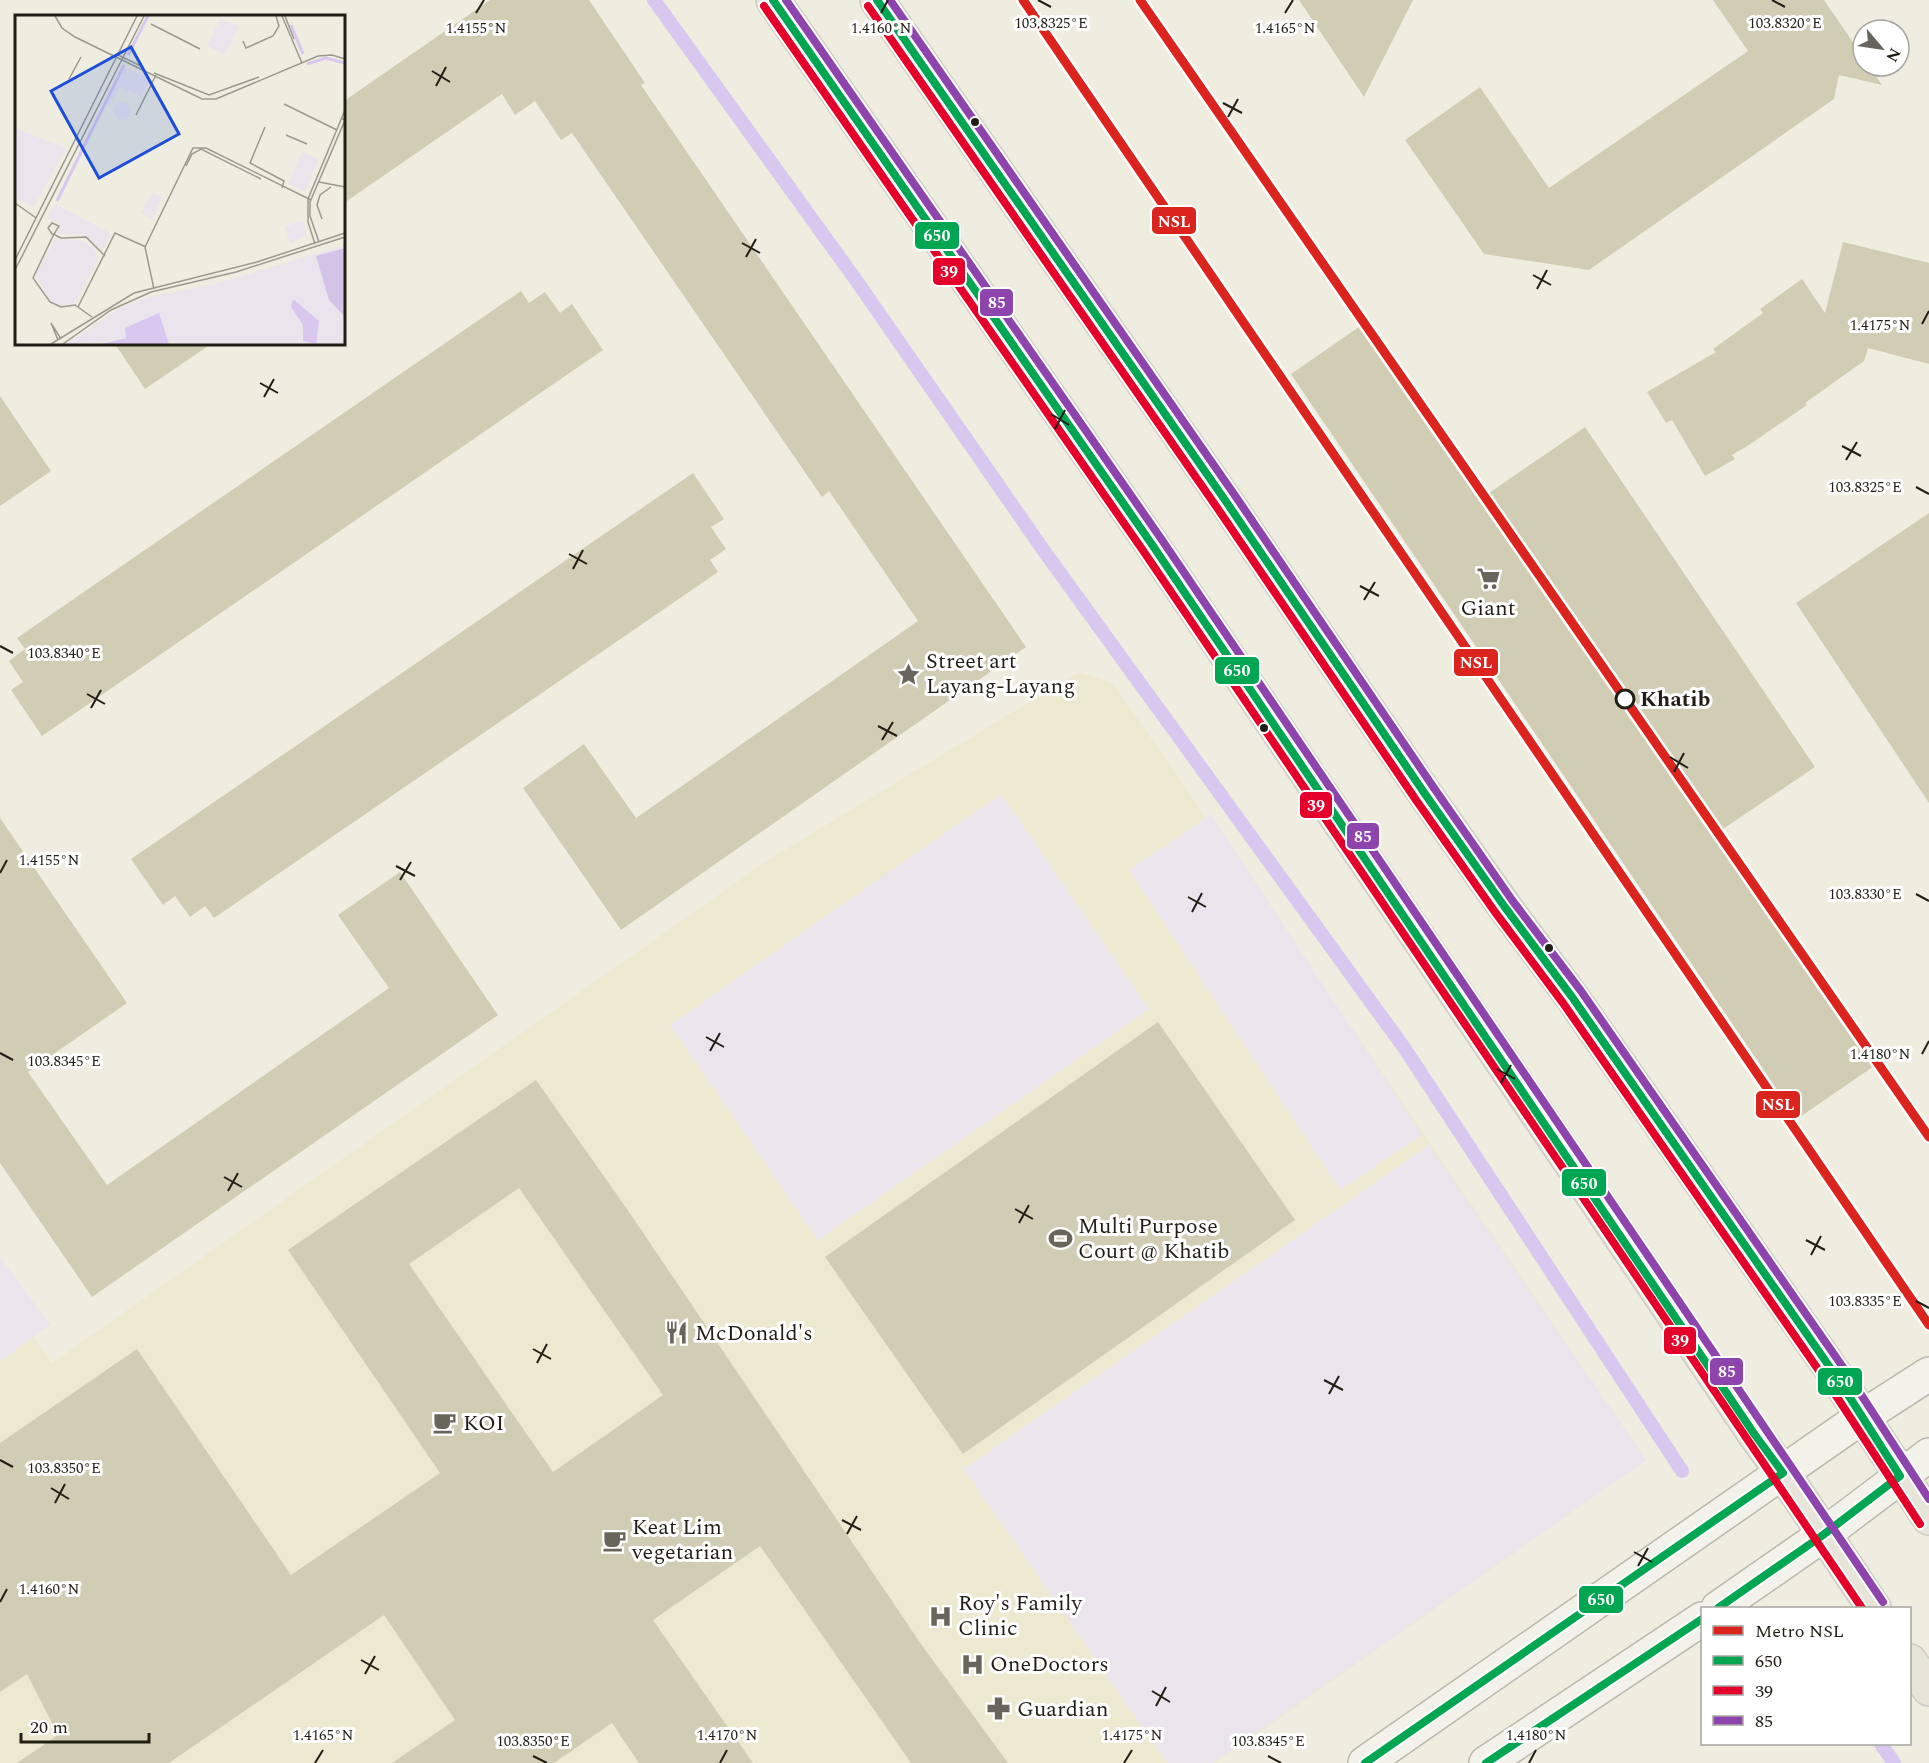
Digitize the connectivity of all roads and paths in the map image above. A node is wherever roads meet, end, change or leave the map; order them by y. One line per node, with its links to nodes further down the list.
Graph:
1 (773, 0): 6 (main road)
2 (877, 0): 4 (main road)
3 (1929, 1374): 4 (main road)
4 (1862, 1418): 6 (main road); 7 (main road)
5 (1929, 1455): 7 (main road)
6 (1783, 1473): 9 (main road); 15 (main road)
7 (1900, 1476): 8 (main road); 9 (main road)
8 (1929, 1518)
9 (1823, 1535): 10 (main road); 11 (main road)
10 (1719, 1607)
11 (1873, 1607)
12 (1701, 1620): 16 (main road)
13 (1911, 1662): 14 (main road)
14 (1929, 1689)
15 (1365, 1763)
16 (1486, 1763)

